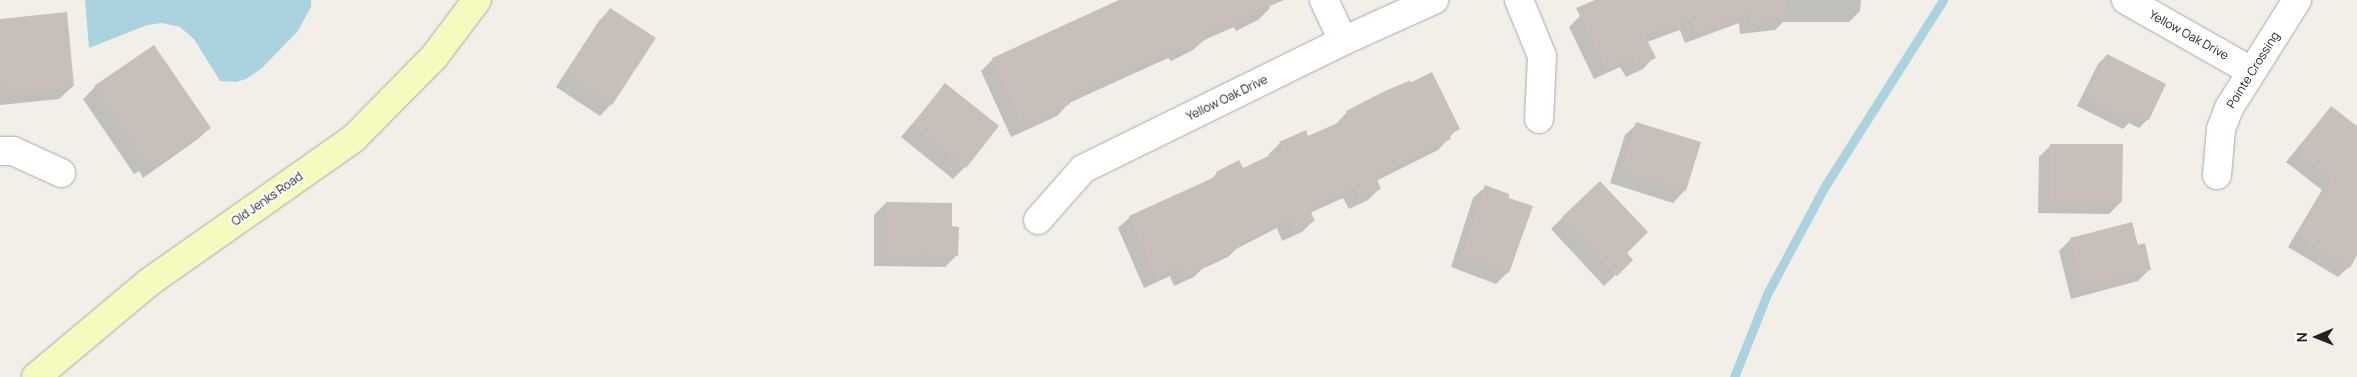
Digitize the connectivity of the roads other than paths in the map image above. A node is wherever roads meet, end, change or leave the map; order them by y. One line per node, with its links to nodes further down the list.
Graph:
1 (477, 0): 14 (street, Old Jenks Road)
2 (1324, 0): 7 (street)
3 (1434, 0): 7 (street, Yellow Oak Drive)
4 (1518, 0): 9 (street)
5 (2126, 0): 8 (street, Yellow Oak Drive)
6 (2297, 0): 8 (street, Pointe Crossing)
7 (1343, 41): 13 (street, Yellow Oak Drive)
8 (2251, 71): 12 (street, Pointe Crossing)
9 (1539, 119)
10 (0, 151): 11 (street)
11 (61, 173)
12 (2217, 175)
13 (1038, 220)
14 (36, 377)

